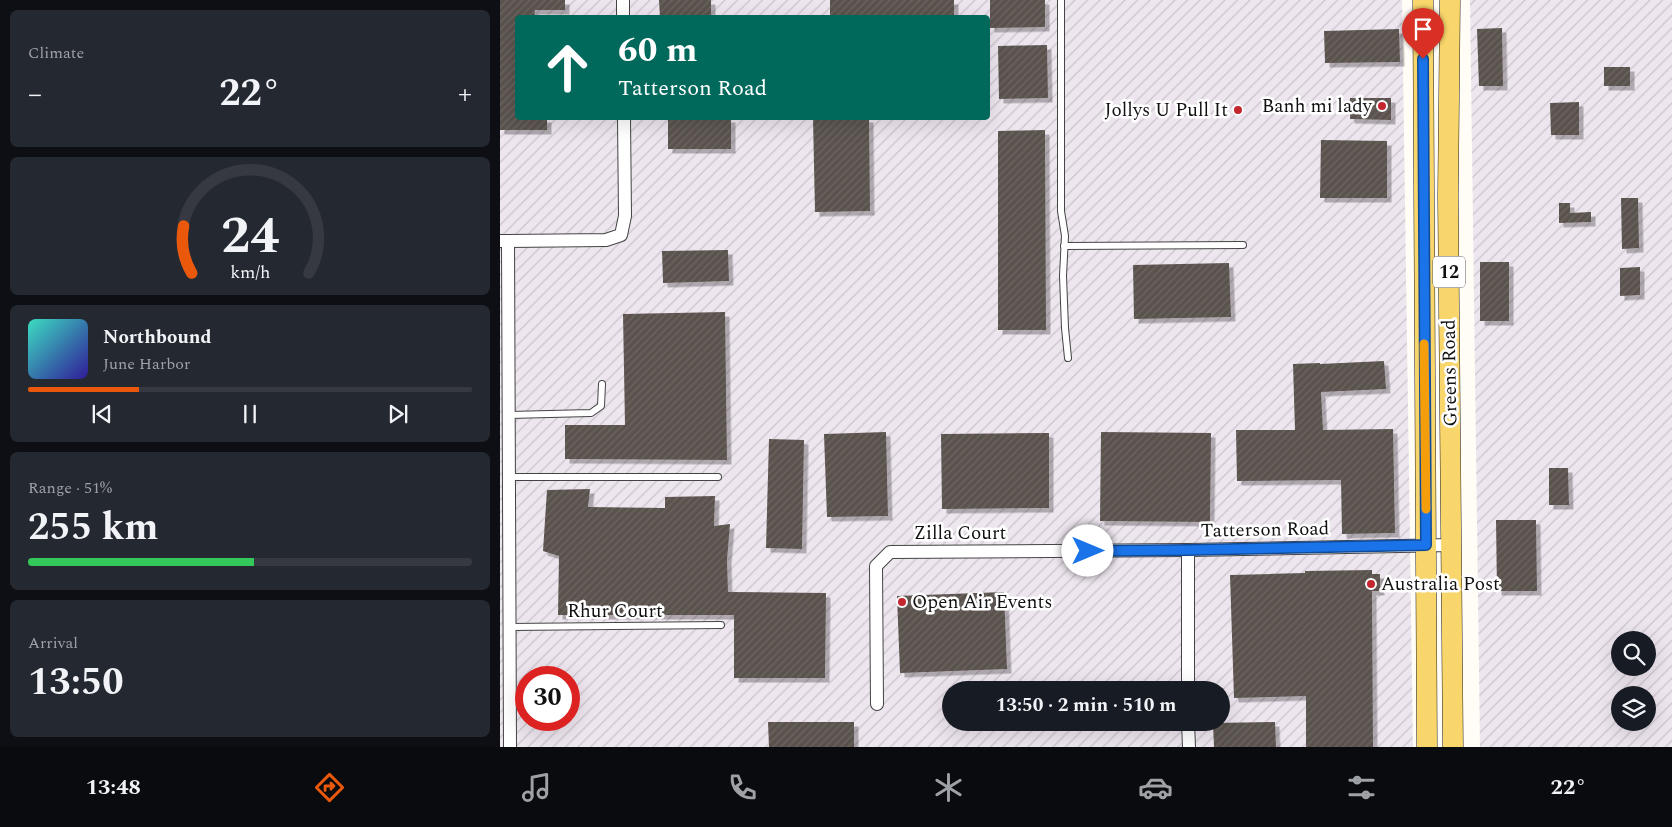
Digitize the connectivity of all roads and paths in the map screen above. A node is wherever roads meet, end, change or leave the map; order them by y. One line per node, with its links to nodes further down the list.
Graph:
1 (623, 0): 5 (street)
2 (1060, 0): 11 (lane)
3 (1422, 0): 6 (main road, Greens Road / 12)
4 (1450, 0): 7 (main road, Greens Road / 12)
5 (623, 15)
6 (1423, 20): 7 (main road); 17 (main road, Greens Road / 12)
7 (1450, 21): 18 (main road, Greens Road / 12)
8 (624, 120): 9 (street)
9 (504, 241): 14 (street)
10 (1243, 245): 11 (lane)
11 (1064, 246): 12 (lane)
12 (1068, 358)
13 (602, 384): 14 (lane)
14 (509, 414): 15 (street)
15 (509, 477): 16 (lane); 21 (street)
16 (718, 477)
17 (1426, 545): 18 (street, Tatterson Road); 19 (street, Tatterson Road); 27 (main road, Greens Road / 12)
18 (1452, 545): 28 (main road, Greens Road / 12)
19 (1188, 550): 22 (street, Tatterson Road); 23 (street, Zilla Court)
20 (721, 625): 21 (lane, Rhur Court)
21 (509, 627): 25 (street)
22 (1188, 681)
23 (877, 704)
24 (1188, 731): 26 (street)
25 (510, 747)
26 (1188, 747)
27 (1427, 747)
28 (1452, 747)

